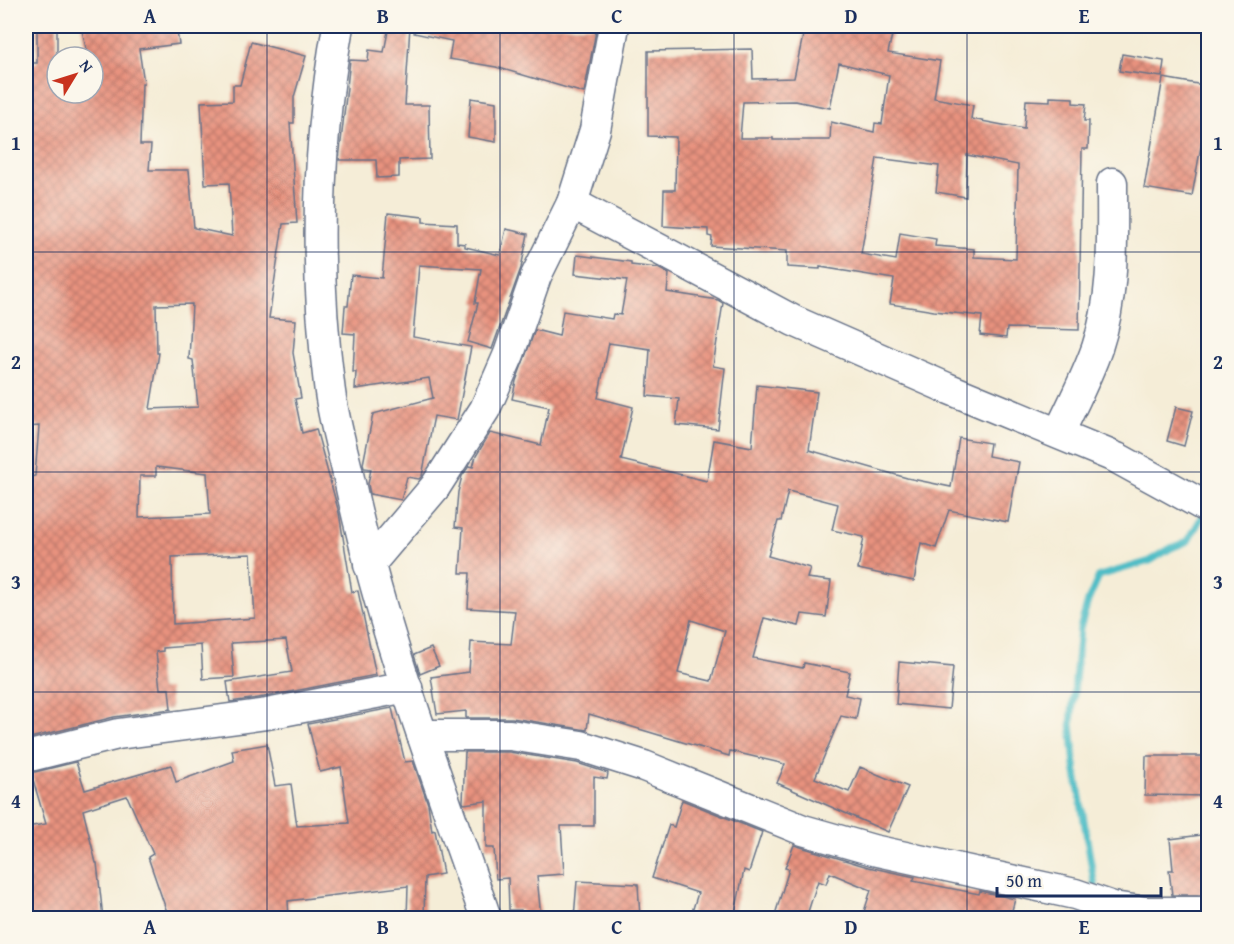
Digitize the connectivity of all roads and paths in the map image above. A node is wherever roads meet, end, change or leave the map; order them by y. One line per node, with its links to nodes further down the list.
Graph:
1 (338, 26): 7 (street)
2 (614, 26): 4 (street)
3 (1112, 183): 5 (street)
4 (572, 203): 5 (street); 7 (street)
5 (1059, 433): 6 (street)
6 (1199, 502)
7 (369, 566): 8 (street)
8 (407, 687): 9 (street); 10 (street)
9 (422, 735): 11 (street); 12 (street)
10 (26, 757)
11 (1209, 912)
12 (486, 918)

